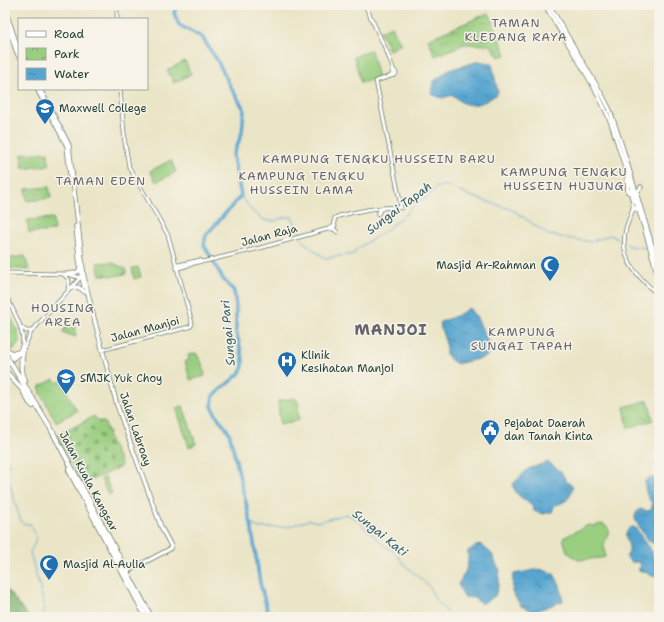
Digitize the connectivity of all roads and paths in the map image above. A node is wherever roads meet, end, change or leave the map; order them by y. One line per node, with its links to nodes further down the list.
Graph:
1 (117, 5): 7 (street)
2 (365, 5): 23 (street)
3 (545, 5): 18 (main road)
4 (549, 5): 8 (main road)
5 (5, 9): 10 (main road)
6 (5, 18): 11 (main road)
7 (117, 18)
8 (571, 42): 9 (main road); 19 (main road)
9 (576, 42)
10 (18, 48)
11 (18, 54)
12 (38, 90): 15 (main road)
13 (39, 90): 16 (main road)
14 (120, 90): 37 (street, Jalan Manjoi)
15 (56, 125): 16 (main road); 17 (main road)
16 (61, 130): 17 (main road); 29 (main road)
17 (64, 141): 25 (main road)
18 (626, 172): 20 (main road); 21 (main road)
19 (632, 180): 20 (main road); 22 (main road)
20 (633, 188): 21 (street); 22 (main road); 27 (main road); 28 (street)
21 (628, 192): 28 (street)
22 (637, 196): 34 (main road)
23 (400, 203): 26 (street); 26 (street)
24 (385, 207): 26 (street); 30 (street); 32 (street)
25 (74, 208): 29 (main road); 31 (main road)
26 (393, 208)
27 (638, 210): 28 (main road); 34 (main road)
28 (632, 211): 47 (street)
29 (77, 214): 31 (main road); 36 (main road)
30 (378, 214)
31 (76, 226): 36 (main road)
32 (332, 227): 33 (street); 37 (street, Jalan Raja)
33 (337, 232)
34 (651, 244): 35 (main road)
35 (654, 257): 38 (main road); 43 (main road)
36 (81, 267): 41 (main road); 42 (main road); 42 (main road)
37 (178, 267): 53 (street, Jalan Manjoi)
38 (659, 268)
39 (5, 273): 40 (street)
40 (63, 274): 41 (street); 44 (street)
41 (68, 274): 42 (street)
42 (82, 278): 44 (street); 45 (main road); 48 (main road)
43 (659, 279)
44 (69, 289): 45 (main road); 50 (street)
45 (85, 292): 48 (main road)
46 (5, 294): 49 (street)
47 (659, 296)
48 (92, 310): 53 (main road, Jalan Labroay)
49 (20, 326): 50 (street); 54 (street)
50 (32, 331): 52 (street)
51 (5, 348): 54 (highway)
52 (23, 350): 57 (street); 62 (highway)
53 (102, 350): 63 (main road, Jalan Labroay)
54 (17, 352): 56 (street)
55 (5, 356): 61 (highway, Jalan Kuala Kangsar, bridge)
56 (5, 361): 57 (highway, Jalan Kuala Kangsar, bridge)
57 (7, 365): 61 (highway, Jalan Kuala Kangsar)
58 (5, 371): 60 (highway)
59 (5, 374): 60 (highway)
60 (13, 380): 61 (highway)
61 (33, 404): 62 (highway, Jalan Kuala Kangsar); 65 (highway, Jalan Kuala Kangsar)
62 (44, 417): 66 (highway, Jalan Kuala Kangsar)
63 (162, 529): 64 (main road); 64 (main road, Jalan Labroay)
64 (148, 560): 66 (main road)
65 (117, 563): 66 (highway); 67 (highway, Jalan Kuala Kangsar)
66 (126, 572): 67 (highway); 69 (highway, Jalan Kuala Kangsar)
67 (130, 586): 68 (highway, Jalan Kuala Kangsar)
68 (146, 617)
69 (150, 617)

